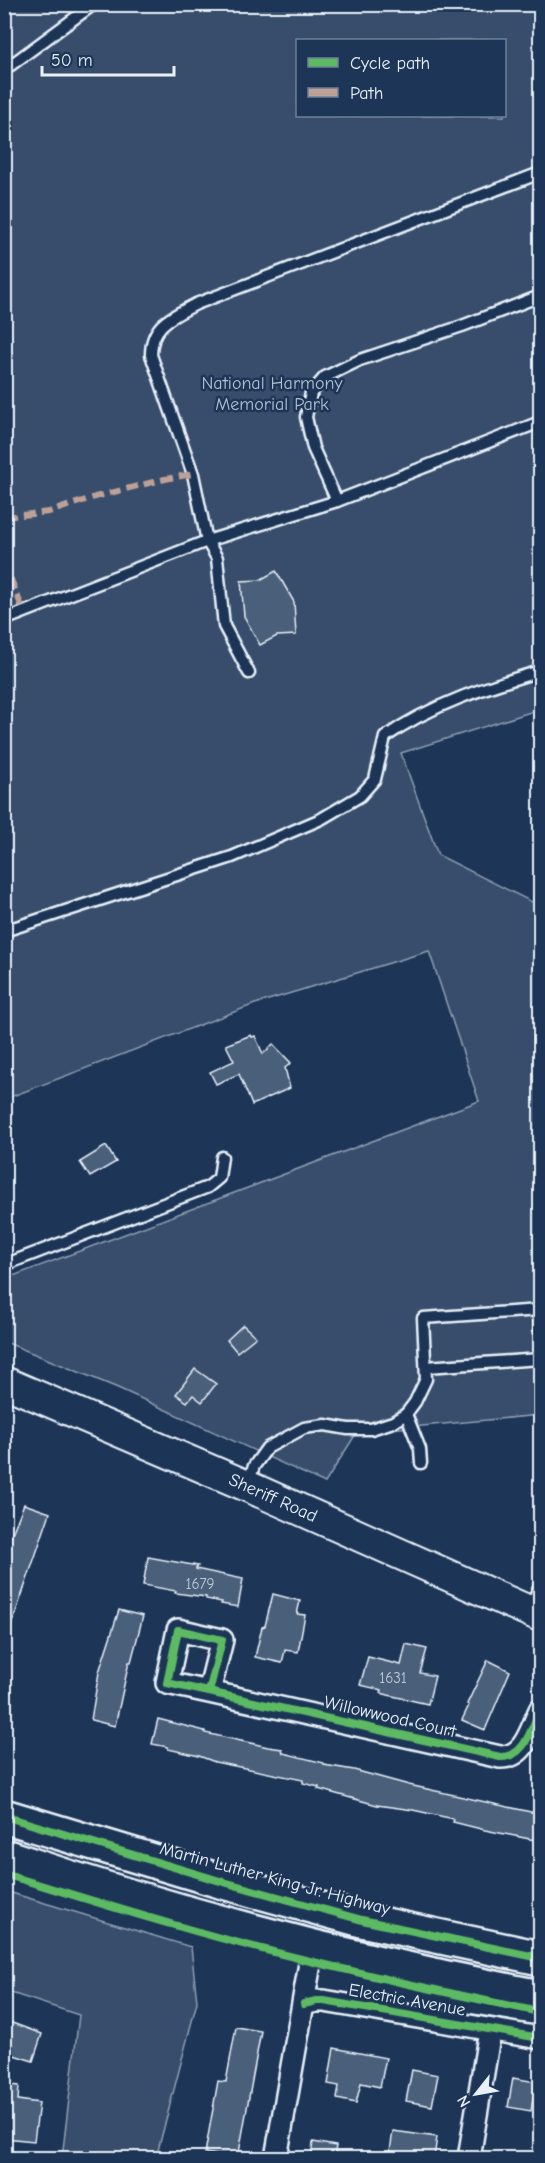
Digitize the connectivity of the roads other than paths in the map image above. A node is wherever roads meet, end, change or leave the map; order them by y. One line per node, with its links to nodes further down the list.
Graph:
1 (86, 4): 3 (lane)
2 (94, 4): 3 (lane)
3 (77, 16): 4 (lane)
4 (4, 70)
5 (540, 173): 9 (lane)
6 (540, 296): 8 (lane)
7 (540, 422): 8 (lane)
8 (337, 501): 9 (lane)
9 (207, 541): 10 (lane); 12 (lane)
10 (4, 620)
11 (540, 671): 13 (lane)
12 (249, 673)
13 (4, 931)
14 (222, 1157): 15 (lane)
15 (4, 1265)
16 (540, 1310): 17 (lane); 19 (lane)
17 (540, 1330)
18 (540, 1359): 19 (lane)
19 (426, 1367): 21 (lane)
20 (4, 1382): 23 (main road, Sheriff Road)
21 (406, 1414): 22 (lane); 23 (lane)
22 (421, 1463)
23 (247, 1486): 24 (main road, Sheriff Road)
24 (537, 1604)
25 (208, 1692): 26 (street, Willowwood Court)
26 (540, 1710)
27 (4, 1816): 30 (main road, Martin Luther King Jr. Highway)
28 (4, 1856): 29 (main road)
29 (313, 1946): 31 (main road); 32 (street)
30 (540, 1958)
31 (540, 1997)
32 (304, 2004): 33 (street, Electric Avenue); 35 (street)
33 (490, 2030): 34 (street, Electric Avenue); 36 (street)
34 (540, 2038)
35 (276, 2158)
36 (469, 2158)

